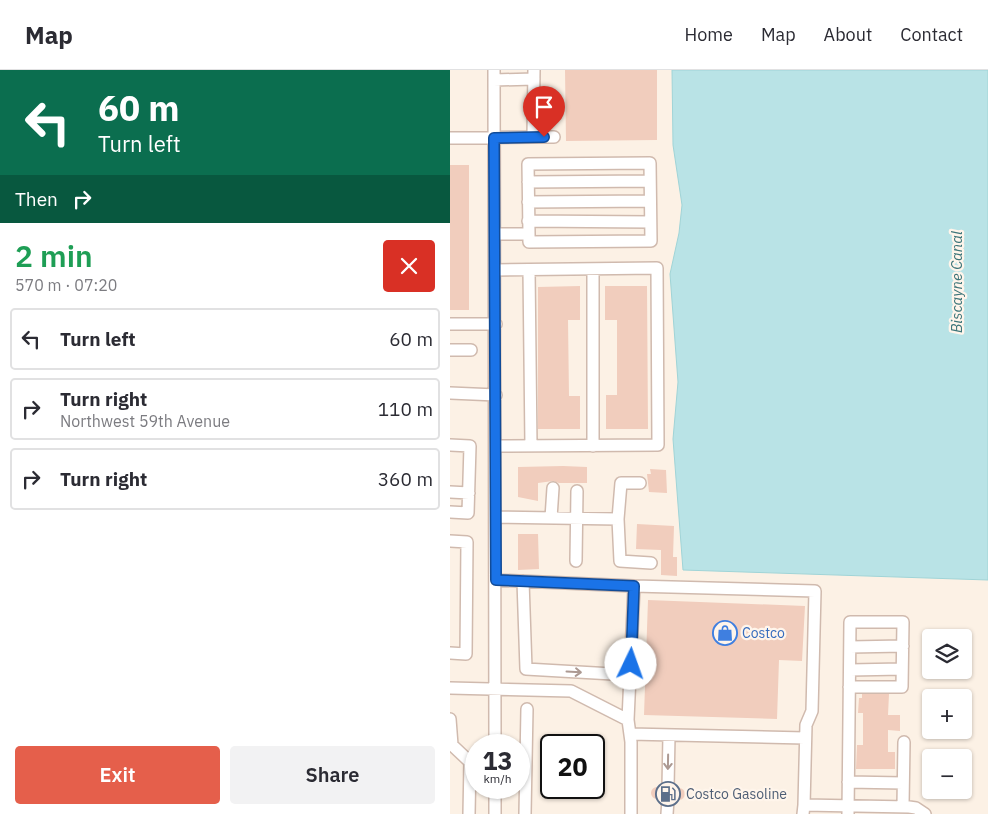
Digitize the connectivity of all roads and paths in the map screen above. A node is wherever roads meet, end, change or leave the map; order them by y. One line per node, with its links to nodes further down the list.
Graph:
1 (534, 74): 2 (street); 3 (street)
2 (494, 75): 6 (street)
3 (534, 137): 4 (street); 6 (street)
4 (554, 137)
5 (450, 138): 6 (street)
6 (494, 138): 13 (street)
7 (650, 181): 8 (street); 8 (street); 9 (street)
8 (528, 182): 10 (street)
9 (650, 201): 10 (street); 12 (street)
10 (528, 202): 11 (street)
11 (528, 221): 12 (street); 14 (street)
12 (650, 222): 14 (street)
13 (495, 234): 14 (street); 16 (street)
14 (529, 234)
15 (593, 269): 17 (street); 27 (street); 27 (street)
16 (495, 270): 17 (street); 19 (street)
17 (529, 270): 26 (street)
18 (450, 324): 19 (street)
19 (496, 324): 23 (street)
20 (450, 350): 21 (street)
21 (471, 350)
22 (450, 393): 23 (street)
23 (496, 394): 25 (street)
24 (450, 446): 32 (street)
25 (496, 446): 26 (street); 34 (street)
26 (531, 446): 27 (street)
27 (593, 446)
28 (640, 483): 37 (street)
29 (553, 488): 35 (street)
30 (450, 492): 32 (street)
31 (576, 492): 36 (street)
32 (468, 493): 33 (street)
33 (450, 512)
34 (496, 517): 35 (street); 41 (street)
35 (551, 518): 36 (street)
36 (576, 518): 37 (street); 39 (street)
37 (618, 519): 40 (street)
38 (450, 541): 46 (street)
39 (576, 561)
40 (651, 563)
41 (496, 580): 42 (street); 52 (street)
42 (523, 581): 43 (street); 49 (street, one-way to 49)
43 (634, 586): 49 (street); 59 (street)
44 (903, 646): 45 (street); 45 (street); 47 (street)
45 (850, 647): 48 (street)
46 (450, 654)
47 (902, 669): 48 (street); 50 (street)
48 (850, 670): 50 (street)
49 (630, 675): 55 (street)
50 (850, 687): 62 (street)
51 (450, 688): 52 (street)
52 (495, 689): 55 (street); 56 (street)
53 (527, 709): 71 (street)
54 (450, 719): 61 (street)
55 (628, 720): 57 (street)
56 (495, 734)
57 (630, 734): 58 (street); 72 (street)
58 (669, 735): 59 (street); 73 (street, one-way to 73)
59 (805, 738): 67 (street)
60 (904, 742): 63 (street)
61 (465, 756)
62 (848, 782): 63 (street); 68 (street)
63 (903, 783): 66 (street)
64 (470, 799): 69 (street)
65 (495, 799): 70 (street)
66 (903, 806): 68 (street); 74 (street)
67 (804, 810): 68 (street)
68 (848, 810)
69 (469, 814)
70 (495, 814)
71 (525, 814)
72 (630, 814)
73 (667, 814)
74 (925, 814)

